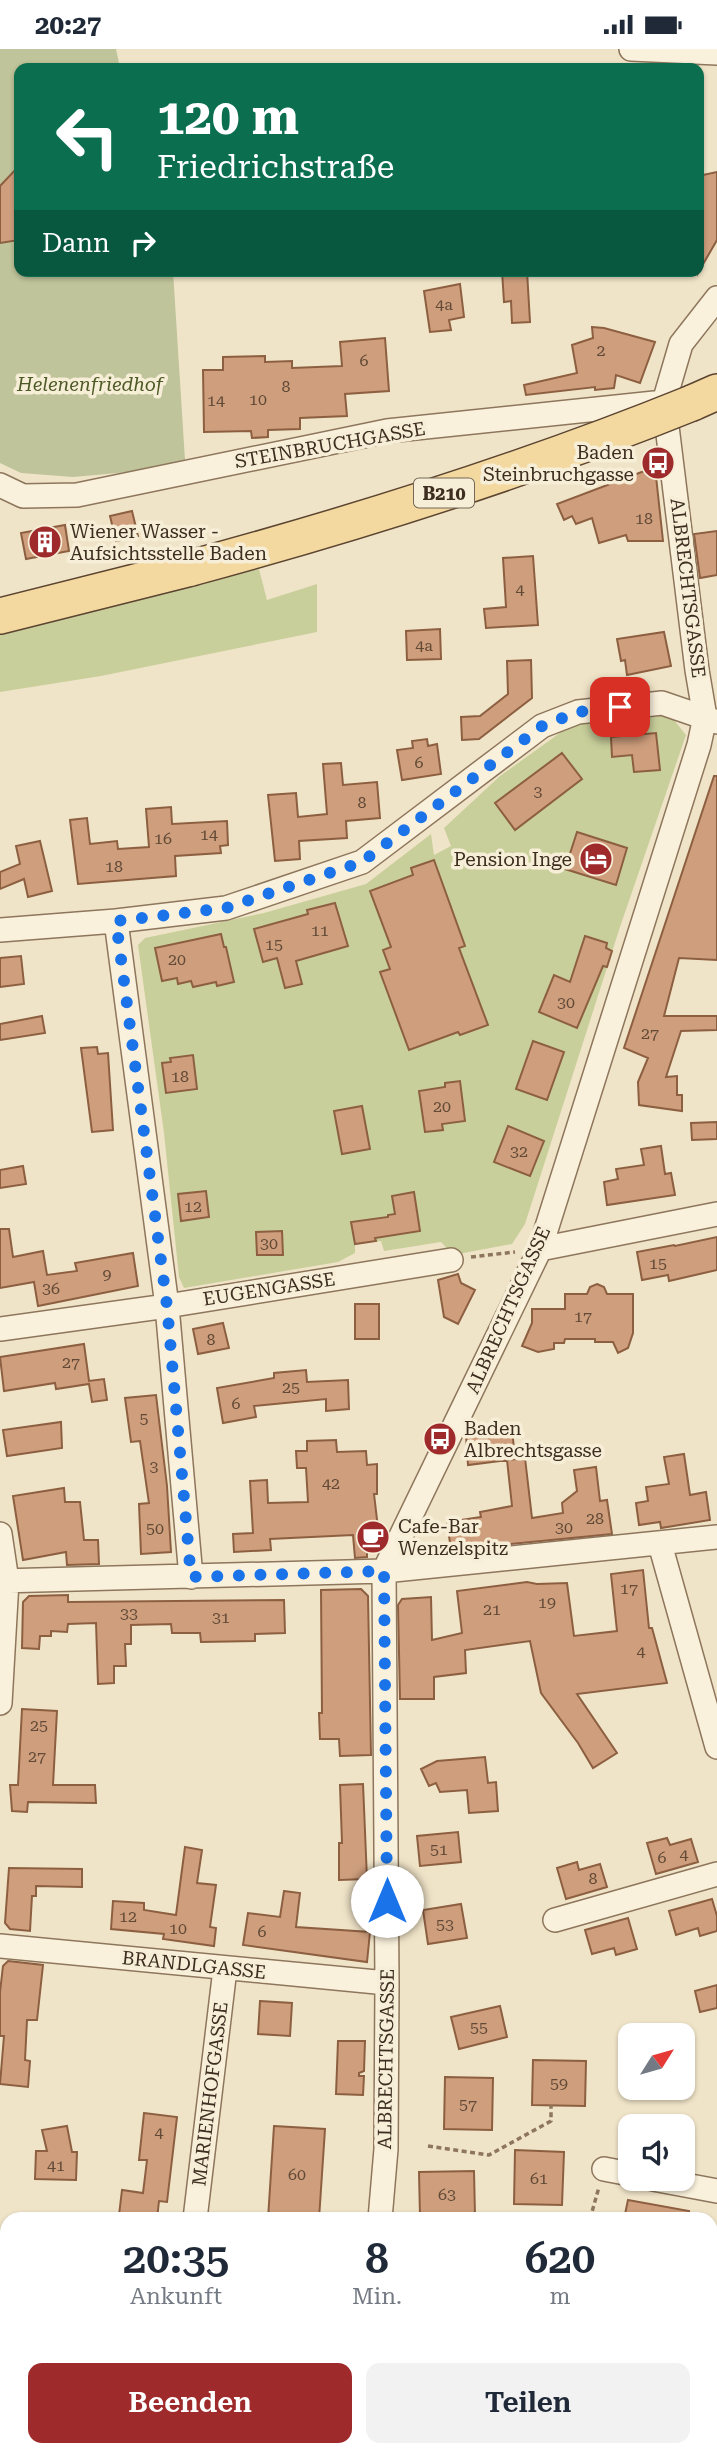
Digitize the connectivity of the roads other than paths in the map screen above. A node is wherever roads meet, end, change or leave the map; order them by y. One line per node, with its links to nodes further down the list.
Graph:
1 (631, 49): 2 (street)
2 (717, 53)
3 (717, 298): 5 (street, ALBRECHTSGASSE)
4 (717, 392): 7 (main road, B210, bridge)
5 (664, 402): 6 (street, STEINBRUCHGASSE); 8 (street, ALBRECHTSGASSE)
6 (0, 485)
7 (0, 616)
8 (711, 719): 9 (street); 12 (street, ALBRECHTSGASSE)
9 (116, 921): 10 (street); 14 (street)
10 (0, 930)
11 (717, 1213): 12 (street)
12 (540, 1249): 19 (street, ALBRECHTSGASSE)
13 (451, 1260): 14 (street, EUGENGASSE)
14 (167, 1306): 15 (street, EUGENGASSE); 20 (street)
15 (0, 1329)
16 (0, 1534): 21 (street)
17 (717, 1537): 18 (street)
18 (660, 1544): 19 (street); 23 (street)
19 (384, 1571): 20 (street); 28 (street, ALBRECHTSGASSE)
20 (191, 1577): 21 (street)
21 (4, 1581): 22 (street)
22 (0, 1703)
23 (717, 1748)
24 (717, 1874): 25 (street)
25 (555, 1920)
26 (0, 1946): 27 (street, BRANDLGASSE)
27 (225, 1969): 28 (street, BRANDLGASSE); 33 (street, MARIENHOFGASSE)
28 (387, 1983): 34 (street, ALBRECHTSGASSE)
29 (604, 2169): 30 (street)
30 (618, 2172)
31 (695, 2187): 32 (street)
32 (717, 2191)
33 (196, 2212)
34 (381, 2212)

